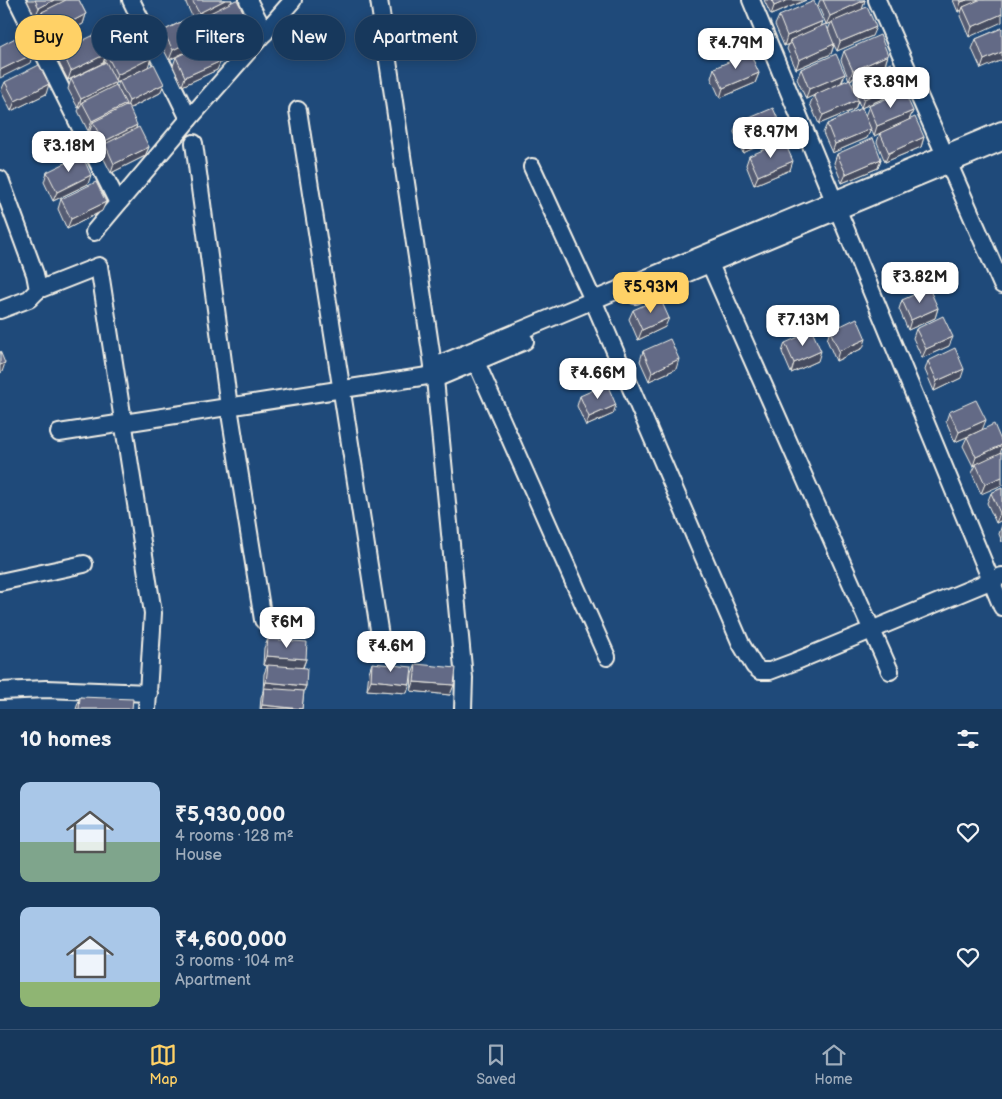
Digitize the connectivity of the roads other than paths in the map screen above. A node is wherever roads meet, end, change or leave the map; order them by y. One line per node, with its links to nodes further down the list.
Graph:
1 (17, 0): 17 (street)
2 (131, 0): 10 (street)
3 (248, 0): 8 (street)
4 (293, 0): 8 (street)
5 (378, 0): 26 (street)
6 (751, 0): 18 (street)
7 (877, 0): 14 (street)
8 (264, 33): 10 (street)
9 (298, 110): 27 (street)
10 (189, 119): 17 (street)
11 (1002, 130): 14 (street)
12 (1002, 142): 14 (street)
13 (194, 143): 28 (street)
14 (948, 160): 18 (street); 21 (street)
15 (532, 167): 23 (street)
16 (0, 179): 22 (street)
17 (118, 203): 19 (street)
18 (836, 205): 20 (street); 32 (street)
19 (94, 232)
20 (708, 260): 23 (street); 36 (street)
21 (1002, 285)
22 (38, 290): 24 (street); 29 (street)
23 (595, 305): 25 (street); 36 (street)
24 (0, 310)
25 (473, 357): 26 (street); 38 (street)
26 (434, 374): 27 (street); 43 (street)
27 (341, 389): 28 (street); 37 (street)
28 (229, 407): 29 (street); 35 (street)
29 (123, 424): 30 (street); 41 (street)
30 (59, 433)
31 (84, 564): 33 (street)
32 (996, 578): 34 (street); 36 (street)
33 (0, 582)
34 (1002, 607)
35 (263, 620)
36 (871, 628): 39 (street)
37 (380, 636)
38 (607, 658)
39 (890, 672)
40 (0, 691): 41 (street)
41 (149, 692): 42 (street)
42 (147, 709)
43 (463, 709)

